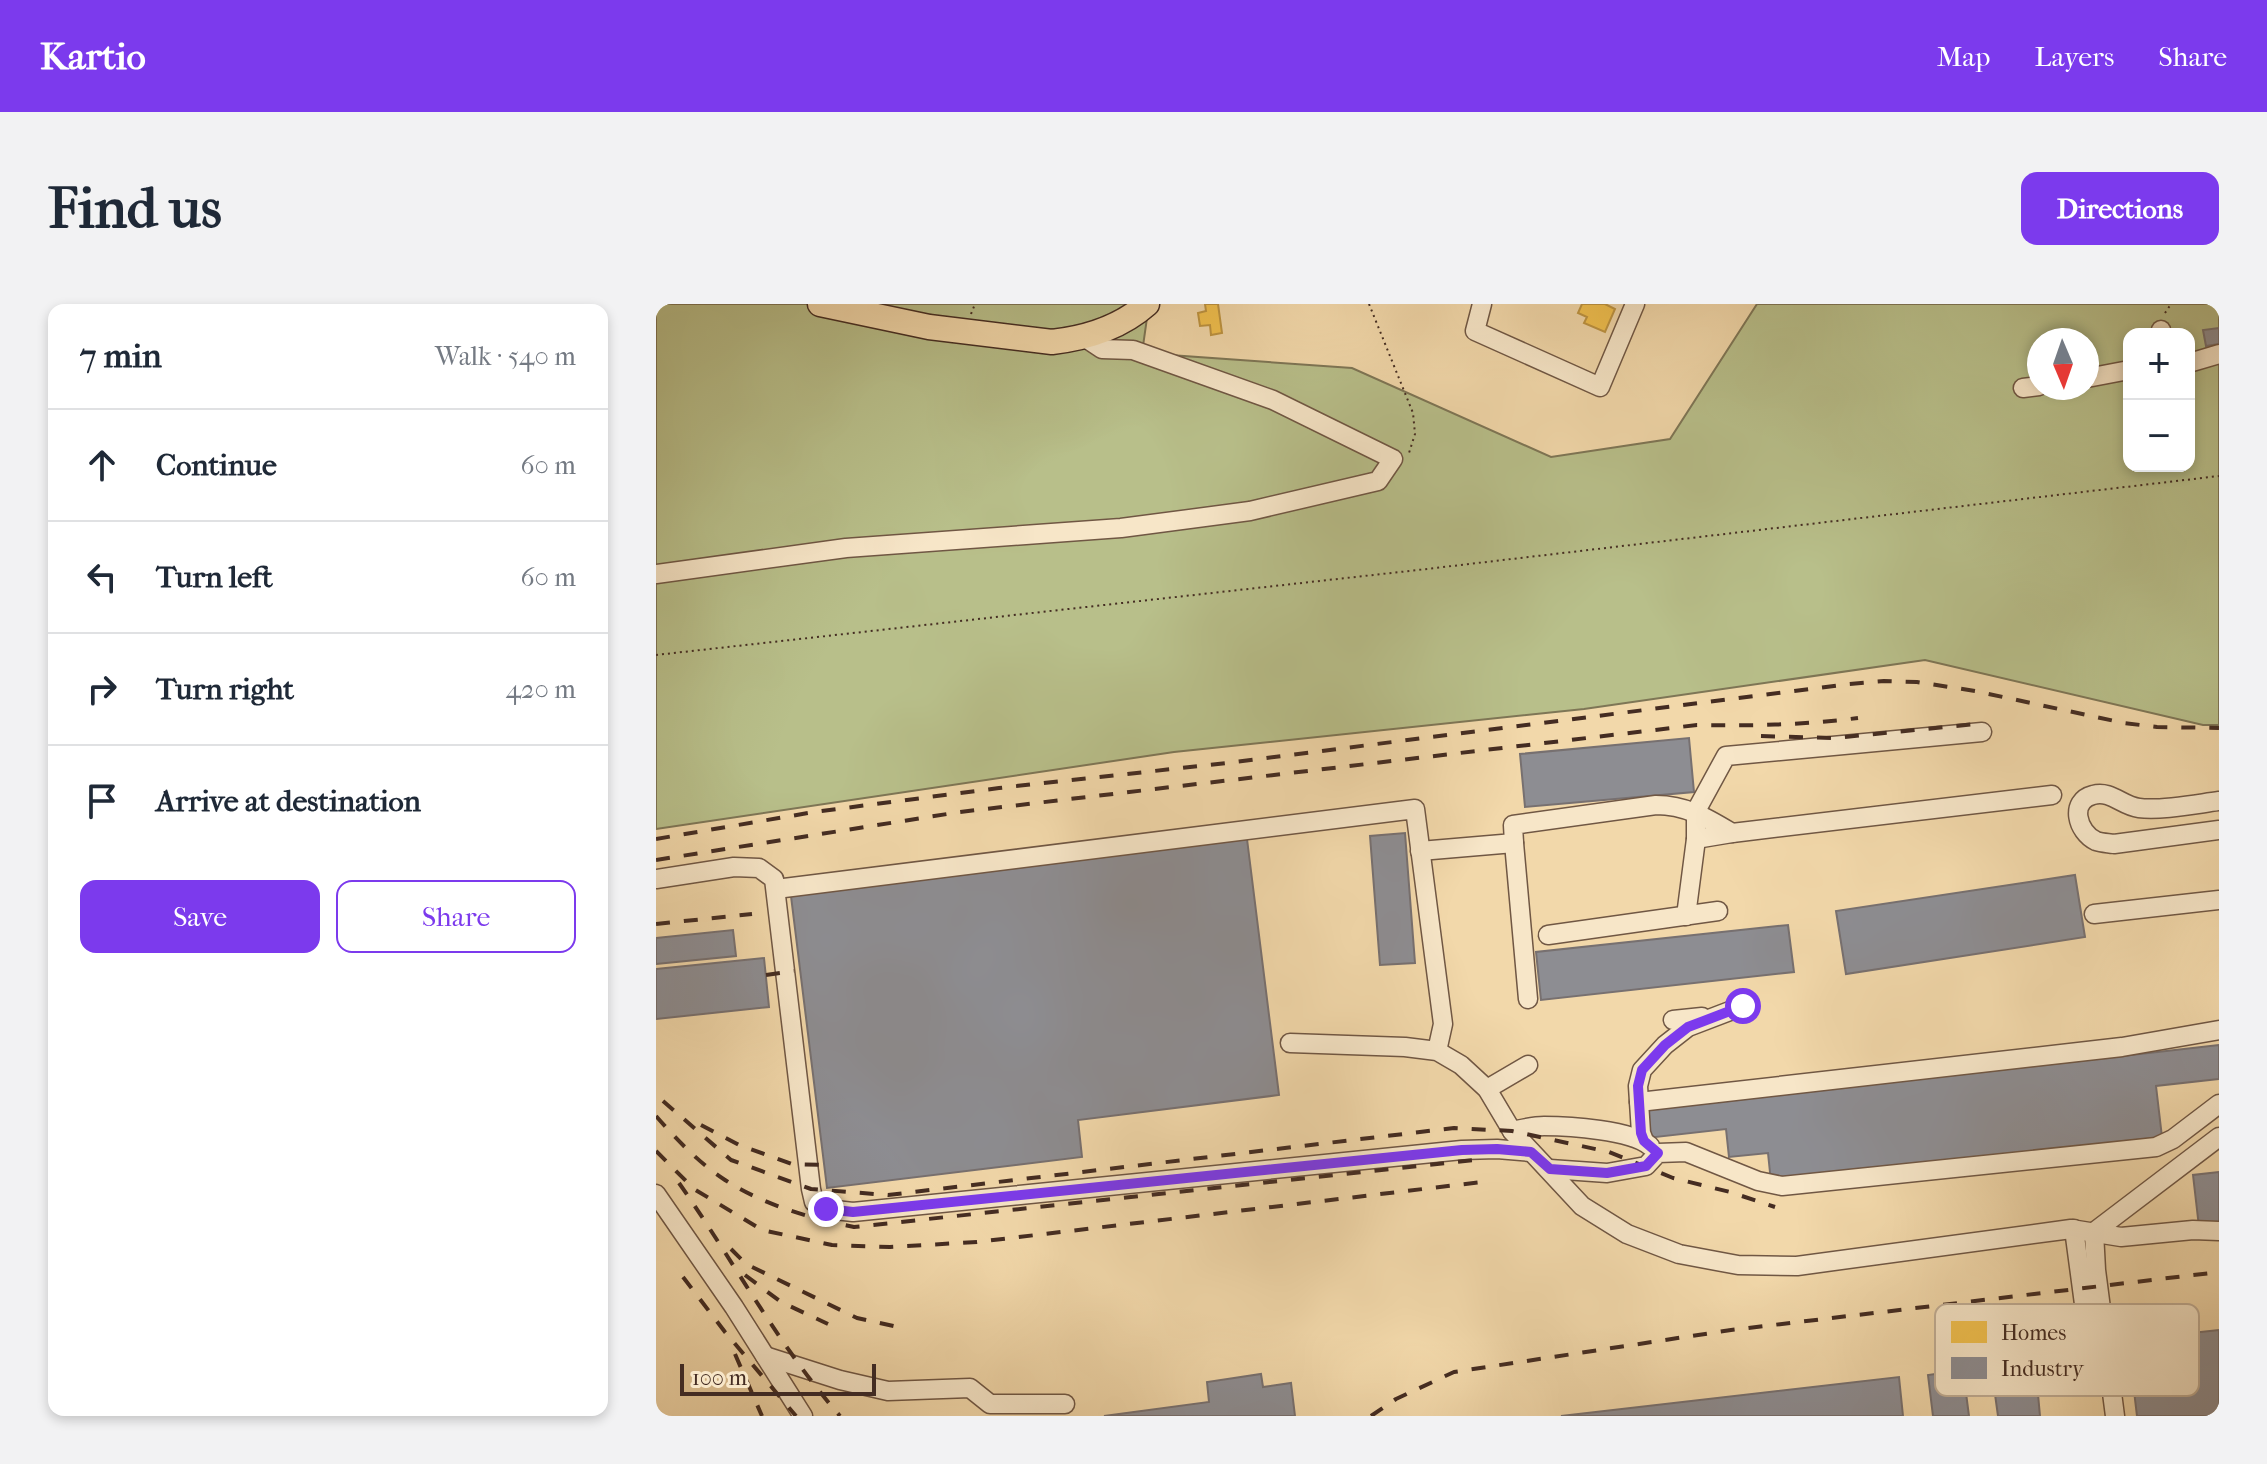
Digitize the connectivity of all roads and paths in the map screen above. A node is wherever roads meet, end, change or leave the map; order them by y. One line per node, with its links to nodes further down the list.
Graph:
1 (820, 304): 6 (main road)
2 (1147, 304): 6 (main road)
3 (1369, 304): 11 (path)
4 (1482, 304): 5 (street)
5 (1635, 304)
6 (1084, 337): 11 (street)
7 (2219, 354): 8 (street)
8 (2195, 361)
9 (2123, 371): 10 (street)
10 (2099, 376)
11 (1393, 459): 13 (street)
12 (2219, 476): 14 (path)
13 (656, 574)
14 (656, 655)
15 (1982, 732): 18 (street)
16 (2052, 795): 20 (street)
17 (2219, 801): 19 (street)
18 (1696, 811): 20 (street); 21 (street); 22 (street)
19 (2219, 830)
20 (1732, 833): 21 (street)
21 (1696, 839): 29 (street)
22 (1514, 843): 23 (street); 31 (street)
23 (1420, 851): 25 (street); 37 (street)
24 (656, 879): 25 (street)
25 (776, 889): 45 (street)
26 (2219, 900): 28 (street)
27 (1718, 911): 29 (street)
28 (2094, 914)
29 (1686, 916): 30 (street)
30 (1548, 935)
31 (1528, 999)
32 (1743, 1006): 33 (street)
33 (1721, 1014): 34 (street); 40 (street)
34 (1673, 1020)
35 (2219, 1030): 40 (street)
36 (1290, 1043): 37 (street)
37 (1437, 1051): 39 (street)
38 (1528, 1065): 39 (street)
39 (1487, 1089): 42 (street)
40 (1639, 1102): 44 (street)
41 (2219, 1104): 44 (street)
42 (1512, 1131): 44 (street); 45 (street)
43 (2219, 1137): 50 (street)
44 (1651, 1147): 46 (street)
45 (1531, 1152): 46 (street)
46 (1550, 1169): 48 (street)
47 (656, 1194): 53 (street)
48 (2074, 1229): 50 (street); 51 (street)
49 (2219, 1231): 50 (street)
50 (2094, 1232): 52 (street)
51 (2084, 1304)
52 (2100, 1304)
53 (765, 1356): 55 (street); 56 (street)
54 (2112, 1396): 57 (street)
55 (1065, 1404)
56 (803, 1416)
57 (2115, 1416)

